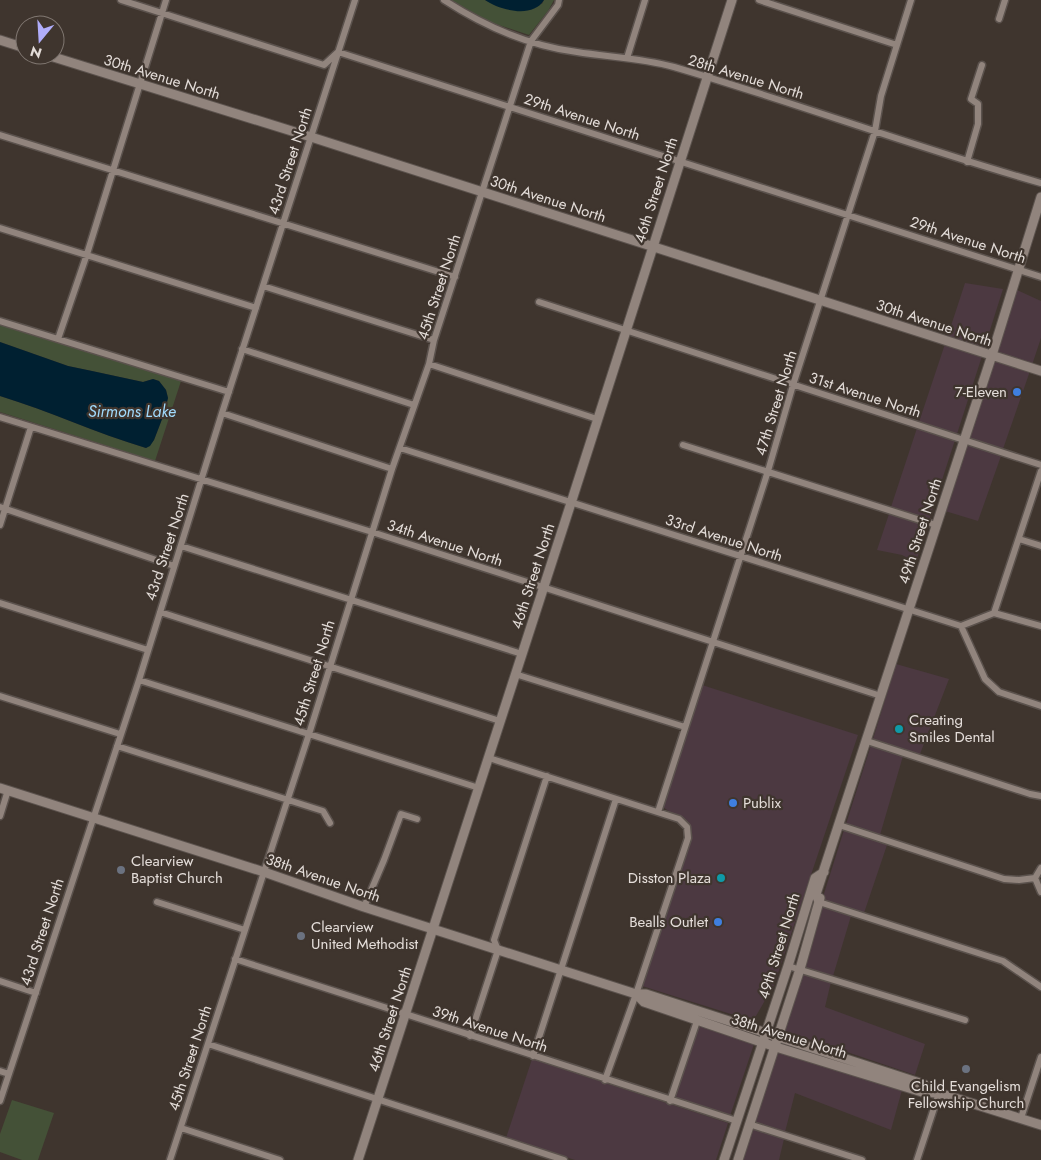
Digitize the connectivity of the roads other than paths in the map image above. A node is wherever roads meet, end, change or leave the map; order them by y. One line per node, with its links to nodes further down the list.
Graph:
1 (121, 0): 11 (street)
2 (166, 0): 11 (street)
3 (355, 0): 17 (street, 43rd Street North)
4 (444, 0): 14 (street, 28th Avenue North)
5 (559, 0): 14 (street, 45th Street North)
6 (645, 0): 18 (street)
7 (732, 0): 21 (main road, 46th Street North)
8 (759, 0): 16 (street)
9 (911, 0): 16 (street, 47th Street North)
10 (1005, 0): 12 (street)
11 (162, 13): 17 (street); 22 (street)
12 (999, 19)
13 (0, 40): 15 (main road)
14 (531, 41): 18 (street, 28th Avenue North); 23 (street, 45th Street North)
15 (15, 45)
16 (897, 45): 24 (street, 47th Street North)
17 (338, 52): 23 (street, 29th Avenue North); 26 (street, 43rd Street North)
18 (627, 58): 21 (street, 28th Avenue North)
19 (65, 61): 22 (main road, 30th Avenue North)
20 (982, 65): 28 (street)
21 (707, 77): 24 (street, 28th Avenue North); 27 (main road, 46th Street North)
22 (141, 84): 26 (main road, 30th Avenue North); 29 (street)
23 (510, 107): 27 (street, 29th Avenue North); 31 (street, 45th Street North)
24 (874, 131): 28 (street, 28th Avenue North); 33 (street, 47th Street North)
25 (0, 135): 29 (street)
26 (311, 137): 31 (main road, 30th Avenue North); 34 (street, 43rd Street North)
27 (680, 162): 33 (street, 29th Avenue North); 36 (main road, 46th Street North)
28 (967, 162): 30 (street, 28th Avenue North)
29 (114, 170): 34 (street); 37 (street)
30 (1041, 183)
31 (482, 193): 36 (main road, 30th Avenue North); 39 (street, 45th Street North)
32 (1041, 197): 38 (main road, 49th Street North)
33 (847, 215): 38 (street, 29th Avenue North); 42 (street, 47th Street North)
34 (283, 223): 39 (street); 41 (street, 43rd Street North)
35 (0, 228): 37 (street)
36 (652, 247): 42 (main road, 30th Avenue North); 46 (main road, 46th Street North)
37 (86, 254): 44 (street); 47 (street)
38 (1018, 269): 40 (street, 29th Avenue North); 50 (main road, 49th Street North)
39 (455, 277): 48 (street, 45th Street North)
40 (1041, 277)
41 (263, 286): 44 (street, 43rd Street North); 48 (street)
42 (821, 301): 50 (main road, 30th Avenue North); 53 (street, 47th Street North)
43 (539, 302): 46 (street, 31st Avenue North)
44 (256, 308): 49 (street, 43rd Street North)
45 (0, 321): 47 (street)
46 (626, 331): 53 (street, 31st Avenue North); 58 (main road, 46th Street North)
47 (58, 339): 54 (street)
48 (434, 340): 51 (street, 45th Street North)
49 (242, 349): 54 (street, 43rd Street North); 55 (street)
50 (992, 355): 52 (main road, 30th Avenue North); 60 (main road, 49th Street North)
51 (429, 364): 55 (street, 45th Street North); 58 (street)
52 (1041, 371)
53 (793, 385): 60 (street, 31st Avenue North); 66 (street, 47th Street North)
54 (228, 392): 56 (street, 43rd Street North)
55 (414, 405): 62 (street, 45th Street North)
56 (222, 413): 64 (street); 67 (street, 43rd Street North)
57 (0, 417): 59 (street, 34th Avenue North)
58 (597, 419): 68 (main road, 46th Street North)
59 (31, 427): 67 (street, 34th Avenue North); 69 (street)
60 (964, 440): 63 (street, 31st Avenue North); 71 (main road, 49th Street North)
61 (683, 445): 66 (street)
62 (400, 448): 64 (street, 45th Street North); 68 (street, 33rd Avenue North)
63 (1041, 465)
64 (392, 469): 72 (street, 45th Street North)
65 (1041, 471): 73 (street)
66 (768, 472): 71 (street); 76 (street, 47th Street North)
67 (202, 479): 72 (street, 34th Avenue North); 74 (street, 43rd Street North)
68 (571, 503): 76 (street, 33rd Avenue North); 78 (main road, 46th Street North)
69 (3, 508): 70 (street); 77 (street)
70 (0, 525)
71 (936, 525): 81 (main road, 49th Street North)
72 (372, 532): 78 (street, 34th Avenue North); 79 (street, 45th Street North)
73 (1019, 539): 75 (street); 83 (street)
74 (181, 546): 77 (street, 43rd Street North); 79 (street)
75 (1041, 546)
76 (740, 557): 81 (street, 33rd Avenue North); 86 (street, 47th Street North)
77 (174, 566): 82 (street, 43rd Street North)
78 (543, 588): 86 (street, 34th Avenue North); 88 (main road, 46th Street North)
79 (350, 600): 88 (street); 89 (street, 45th Street North)
80 (0, 603): 87 (street)
81 (909, 609): 84 (street, 33rd Avenue North); 93 (main road, 49th Street North)
82 (160, 612): 87 (street, 43rd Street North); 89 (street)
83 (994, 613): 84 (street); 85 (street)
84 (961, 626): 94 (street)
85 (1041, 626)
86 (713, 641): 93 (street, 34th Avenue North); 96 (street, 47th Street North)
87 (148, 650): 91 (street, 43rd Street North)
88 (522, 654): 90 (main road, 46th Street North)
89 (329, 666): 95 (street); 98 (street, 45th Street North)
90 (515, 674): 95 (main road, 46th Street North); 96 (street)
91 (139, 680): 97 (street, 43rd Street North); 98 (street)
92 (0, 696): 97 (street)
93 (881, 696): 99 (main road, 49th Street North)
94 (1041, 706)
95 (500, 721): 101 (main road, 46th Street North)
96 (685, 727): 108 (street, 47th Street North)
97 (120, 734): 100 (street, 43rd Street North)
98 (309, 734): 103 (street); 107 (street, 45th Street North)
99 (867, 741): 105 (street); 113 (main road, 49th Street North)
100 (117, 746): 107 (street); 110 (street, 43rd Street North)
101 (489, 758): 102 (street); 103 (main road, 46th Street North)
102 (547, 776): 106 (street); 125 (street)
103 (479, 788): 123 (main road, 46th Street North)
104 (4, 789): 109 (street); 110 (main road, 38th Avenue North)
105 (1041, 796)
106 (616, 799): 108 (street); 129 (street)
107 (287, 800): 112 (street); 115 (street, 45th Street North)
108 (658, 812): 133 (street)
109 (0, 816)
110 (93, 818): 115 (main road, 38th Avenue North); 132 (street, 43rd Street North)
111 (417, 819): 121 (street)
112 (330, 823)
113 (839, 825): 116 (main road, 49th Street North); 117 (street)
114 (1041, 868): 117 (street)
115 (264, 872): 121 (main road, 38th Avenue North); 124 (street, 45th Street North)
116 (824, 872): 120 (main road, 49th Street North); 122 (main road, 49th Street North)
117 (1036, 878): 118 (street)
118 (1041, 892)
119 (157, 902): 124 (street)
120 (819, 902): 122 (main road); 128 (main road, 49th Street North); 131 (street)
121 (364, 907): 123 (main road, 38th Avenue North)
122 (804, 911): 127 (main road, 49th Street North)
123 (434, 929): 125 (main road, 38th Avenue North); 134 (main road, 46th Street North)
124 (245, 930): 126 (street, 45th Street North)
125 (498, 950): 129 (main road, 38th Avenue North); 138 (street)
126 (235, 960): 134 (street, 39th Avenue North); 141 (street, 45th Street North)
127 (788, 966): 128 (street); 137 (main road, 49th Street North)
128 (800, 969): 135 (street); 139 (main road, 49th Street North)
129 (561, 970): 133 (main road, 38th Avenue North); 143 (street)
130 (0, 982): 132 (street)
131 (1041, 987)
132 (36, 992): 146 (street, 43rd Street North)
133 (636, 994): 136 (main road, 38th Avenue North); 137 (main road, 38th Avenue North); 147 (street)
134 (406, 1014): 138 (street, 39th Avenue North); 149 (main road, 46th Street North)
135 (965, 1020)
136 (697, 1021): 140 (main road, 38th Avenue North); 151 (street)
137 (766, 1032): 139 (main road, 38th Avenue North); 140 (main road, 49th Street North)
138 (470, 1036): 143 (street, 39th Avenue North)
139 (779, 1037): 142 (main road, 49th Street North); 148 (main road, 38th Avenue North)
140 (763, 1043): 142 (main road, 38th Avenue North); 153 (main road)
141 (208, 1044): 149 (street); 156 (street, 45th Street North)
142 (776, 1047): 148 (main road, 38th Avenue North); 154 (main road)
143 (533, 1056): 147 (street, 39th Avenue North)
144 (1041, 1057): 152 (street)
145 (0, 1071): 146 (street)
146 (9, 1074): 150 (street, 43rd Street North)
147 (605, 1080): 151 (street, 39th Avenue North)
148 (939, 1093): 152 (main road, 38th Avenue North); 165 (street)
149 (378, 1099): 157 (street); 160 (main road, 46th Street North)
150 (0, 1101)
151 (670, 1101): 153 (street, 39th Avenue North)
152 (1021, 1118): 155 (main road, 38th Avenue North)
153 (737, 1121): 162 (main road)
154 (750, 1124): 163 (main road); 164 (street)
155 (1041, 1125)
156 (181, 1128): 158 (street, 45th Street North); 159 (street)
157 (544, 1157): 161 (street)
158 (170, 1160)
159 (280, 1160)
160 (358, 1160)
161 (564, 1160)
162 (724, 1160)
163 (738, 1160)
164 (862, 1160)
165 (917, 1160)

